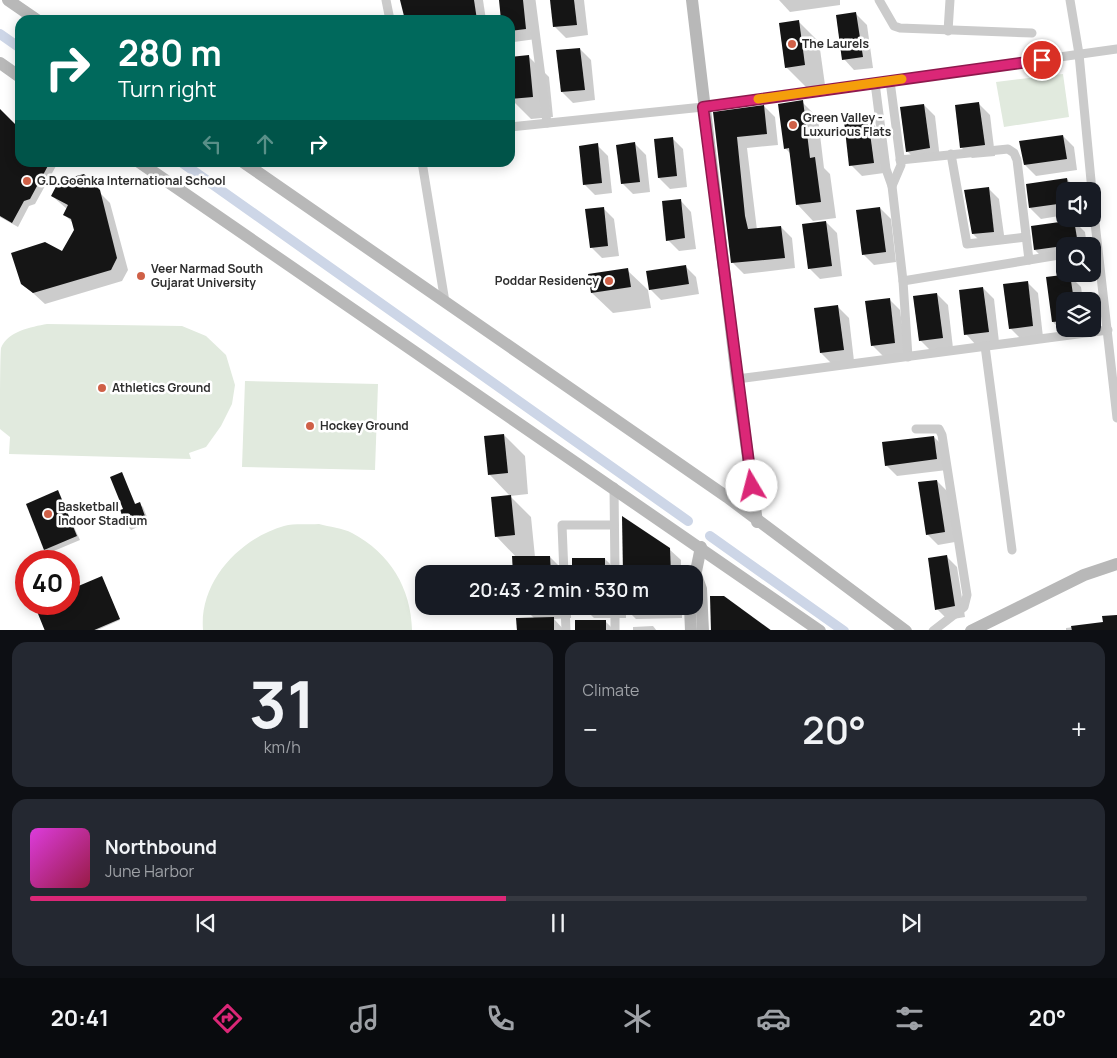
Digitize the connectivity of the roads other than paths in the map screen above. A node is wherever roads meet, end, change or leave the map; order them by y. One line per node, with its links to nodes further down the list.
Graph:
1 (8, 0): 8 (street)
2 (386, 0): 9 (street)
3 (531, 0): 19 (street)
4 (692, 0): 18 (street)
5 (879, 0): 10 (street)
6 (950, 0): 10 (street)
7 (1070, 0): 13 (street)
8 (30, 15)
9 (389, 15)
10 (948, 31): 11 (street)
11 (1032, 32)
12 (1117, 49): 13 (street)
13 (1079, 54): 16 (street); 26 (street)
14 (0, 63): 15 (street)
15 (15, 74)
16 (890, 81): 17 (street); 22 (street)
17 (875, 83): 18 (street); 27 (street)
18 (703, 107): 19 (street); 37 (street)
19 (547, 123): 20 (street)
20 (515, 126)
21 (951, 154): 22 (street); 28 (street); 28 (street)
22 (900, 160): 27 (street)
23 (146, 167): 40 (street)
24 (250, 167): 33 (street)
25 (423, 167): 33 (street)
26 (1091, 182)
27 (892, 186): 31 (street)
28 (1026, 237): 30 (street)
29 (1056, 256): 30 (street)
30 (1029, 260): 31 (street)
31 (903, 281): 36 (street)
32 (1100, 282): 34 (street)
33 (445, 302): 41 (street)
34 (1108, 330): 35 (street); 38 (street)
35 (985, 346): 36 (street); 44 (street)
36 (908, 357): 37 (street)
37 (737, 379): 41 (street)
38 (1117, 418)
39 (916, 429): 59 (street)
40 (614, 487): 42 (street); 43 (street)
41 (757, 522): 58 (street)
42 (614, 525): 46 (street); 47 (street)
43 (701, 547): 48 (street); 57 (street)
44 (1012, 550)
45 (1117, 564): 60 (street)
46 (564, 565)
47 (615, 565)
48 (698, 565)
49 (565, 615): 53 (street)
50 (615, 615): 54 (street)
51 (690, 615): 55 (street)
52 (702, 615): 56 (street)
53 (566, 630)
54 (615, 630)
55 (691, 630)
56 (702, 630)
57 (820, 630)
58 (906, 630)
59 (933, 630)
60 (971, 630)

